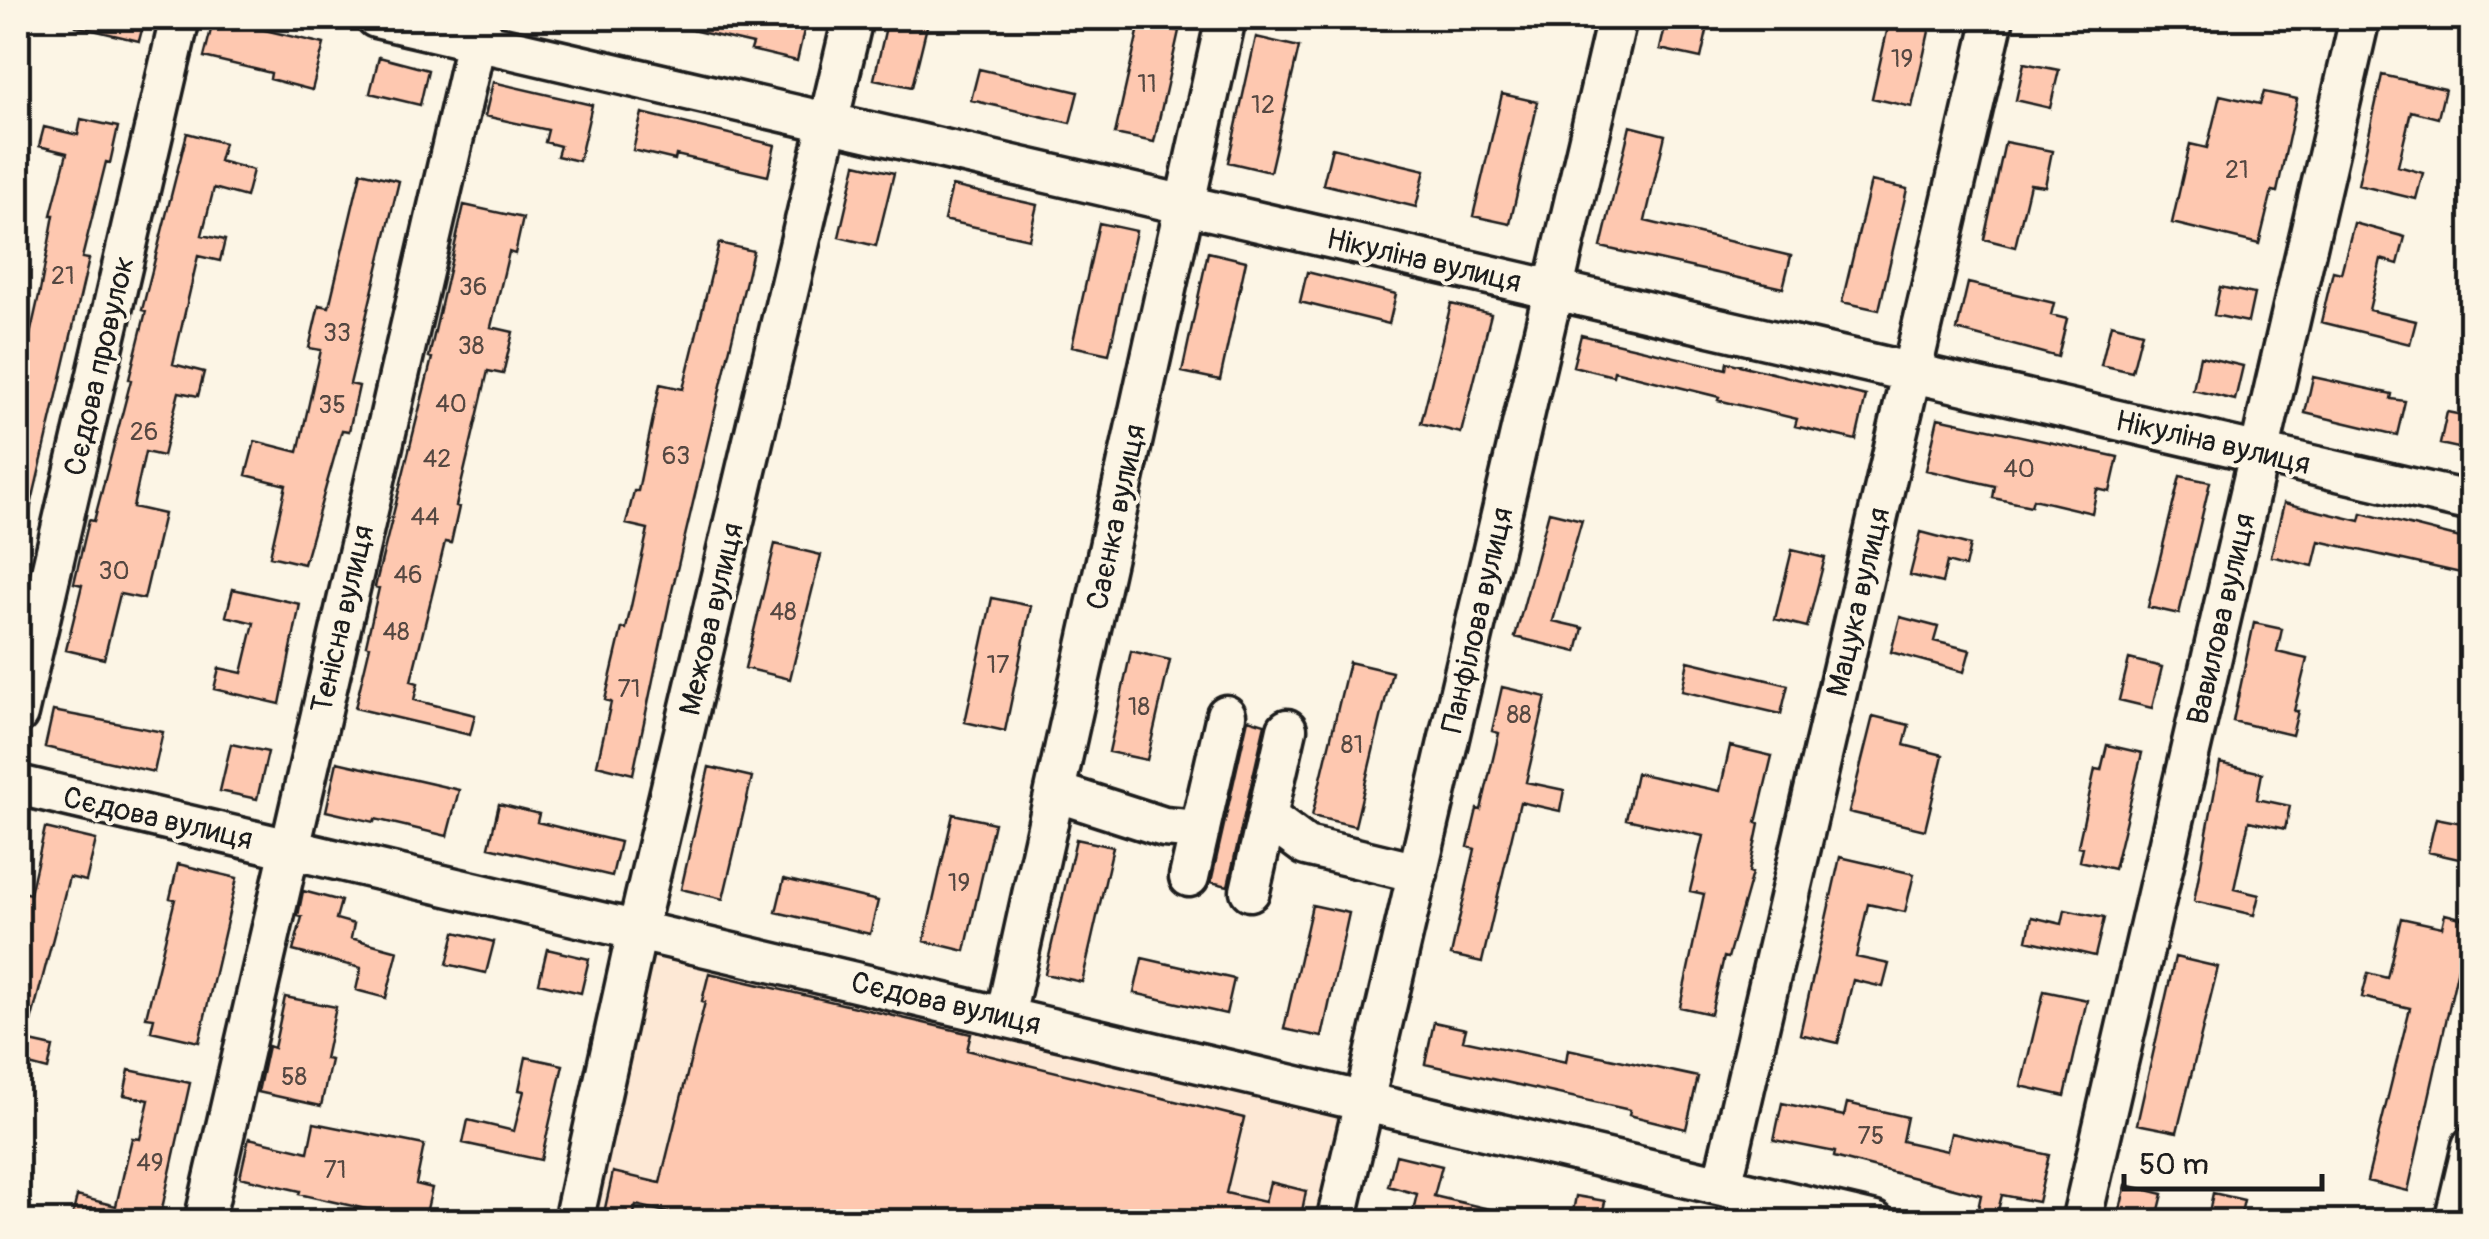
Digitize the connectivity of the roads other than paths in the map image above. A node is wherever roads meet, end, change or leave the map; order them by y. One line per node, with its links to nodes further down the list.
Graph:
1 (180, 18): 15 (street, Сєдова провулок)
2 (376, 18): 8 (street, Нікуліна вулиця)
3 (853, 18): 9 (street, Межова вулиця)
4 (1226, 18): 10 (street, Саєнка вулиця)
5 (1617, 18): 11 (street, Панфілова вулиця)
6 (1994, 18): 12 (street, Мацука вулиця)
7 (2360, 18): 13 (street, Вавилова вулиця)
8 (479, 29): 9 (street, Нікуліна вулиця); 22 (street, Тенісна вулиця)
9 (830, 122): 10 (street, Нікуліна вулиця); 26 (street, Межова вулиця)
10 (1184, 204): 11 (street, Нікуліна вулиця); 19 (street, Саєнка вулиця)
11 (1554, 290): 12 (street, Нікуліна вулиця); 23 (street, Панфілова вулиця)
12 (1911, 373): 13 (street, Нікуліна вулиця); 30 (street, Мацука вулиця)
13 (2259, 453): 14 (street, Нікуліна вулиця); 35 (street, Вавилова вулиця)
14 (2472, 502)
15 (18, 714)
16 (1226, 715): 21 (street)
17 (1287, 729): 20 (street)
18 (18, 785): 22 (street, Сєдова вулиця)
19 (1055, 792): 21 (street); 27 (street, Саєнка вулиця)
20 (1267, 816): 23 (street); 25 (street)
21 (1200, 830): 24 (street)
22 (289, 849): 26 (street, Сєдова вулиця); 31 (street, Тенісна вулиця)
23 (1418, 873): 28 (street, Панфілова вулиця)
24 (1189, 877)
25 (1250, 891)
26 (638, 931): 27 (street, Сєдова вулиця); 32 (street, Межова вулиця)
27 (1005, 1017): 28 (street, Сєдова вулиця)
28 (1364, 1102): 30 (street, Сєдова вулиця); 33 (street, Панфілова вулиця)
29 (2472, 1146): 36 (street)
30 (1722, 1186): 34 (street, Сєдова вулиця)
31 (208, 1221)
32 (573, 1222)
33 (1336, 1222)
34 (1875, 1222)
35 (2081, 1222)
36 (2454, 1222)

